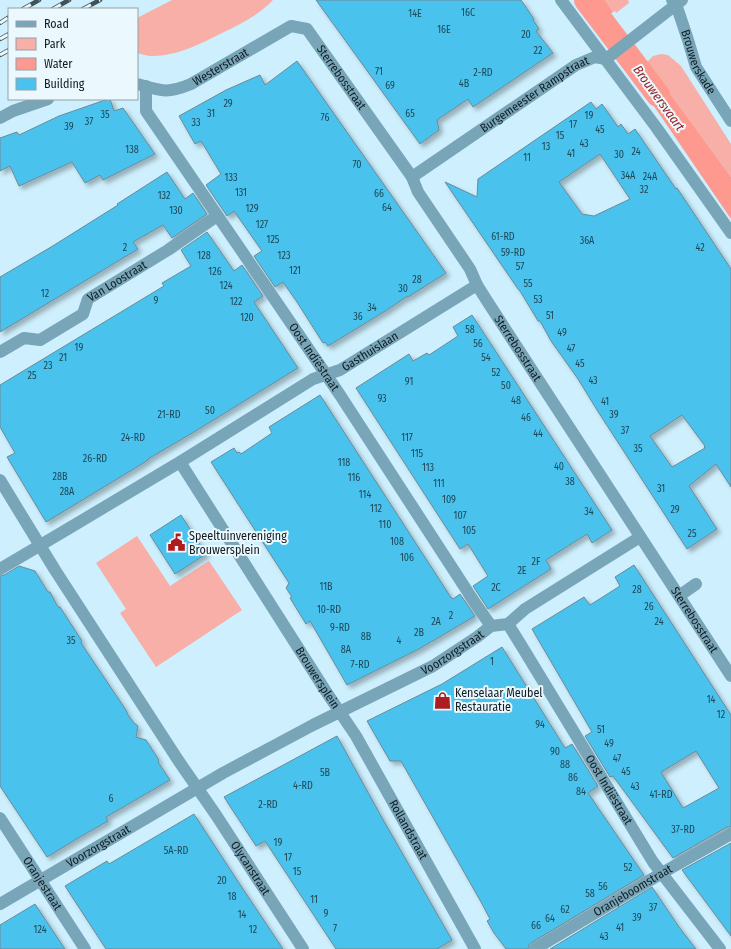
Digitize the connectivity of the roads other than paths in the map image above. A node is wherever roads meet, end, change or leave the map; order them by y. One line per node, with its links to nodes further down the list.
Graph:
1 (561, 0): 4 (street)
2 (677, 1): 4 (street); 8 (street, Brouwerskade)
3 (299, 28): 5 (street, Westerstraat); 9 (street, Sterrebosstraat)
4 (610, 56): 9 (street, Burgemeester Rampstraat); 11 (street)
5 (141, 85): 10 (street, Oost Indiëstraat)
6 (45, 100): 7 (street)
7 (0, 118)
8 (731, 121)
9 (412, 177): 12 (street, Sterrebosstraat)
10 (217, 216): 13 (street, Van Loostraat); 14 (street, Oost Indiëstraat)
11 (731, 233)
12 (477, 285): 14 (street, Gasthuislaan); 17 (street, Sterrebosstraat)
13 (0, 352)
14 (326, 375): 15 (street, Gasthuislaan); 23 (street, Oost Indiëstraat)
15 (180, 462): 18 (street); 25 (street, Brouwersplein)
16 (0, 480): 18 (street)
17 (640, 537): 21 (street, Sterrebosstraat); 22 (street)
18 (40, 546): 19 (street); 26 (street)
19 (0, 569)
20 (696, 584): 21 (street)
21 (679, 596): 24 (street, Sterrebosstraat)
22 (508, 624): 23 (street, Voorzorgstraat); 29 (street, Oost Indiëstraat)
23 (491, 626): 25 (street, Voorzorgstraat)
24 (731, 676)
25 (340, 711): 26 (street, Brouwersplein); 34 (street, Rollandstraat)
26 (197, 788): 30 (street, Voorzorgstraat); 33 (street, Olycanstraat)
27 (0, 818): 30 (street, Oranjestraat)
28 (731, 834): 29 (street, Oranjeboomstraat)
29 (662, 873): 35 (street, Oranjeboomstraat); 36 (street, Oost Indiëstraat)
30 (40, 880): 31 (street, Voorzorgstraat); 32 (street, Oranjestraat)
31 (0, 904)
32 (85, 949)
33 (304, 949)
34 (475, 949)
35 (535, 949)
36 (720, 949)

